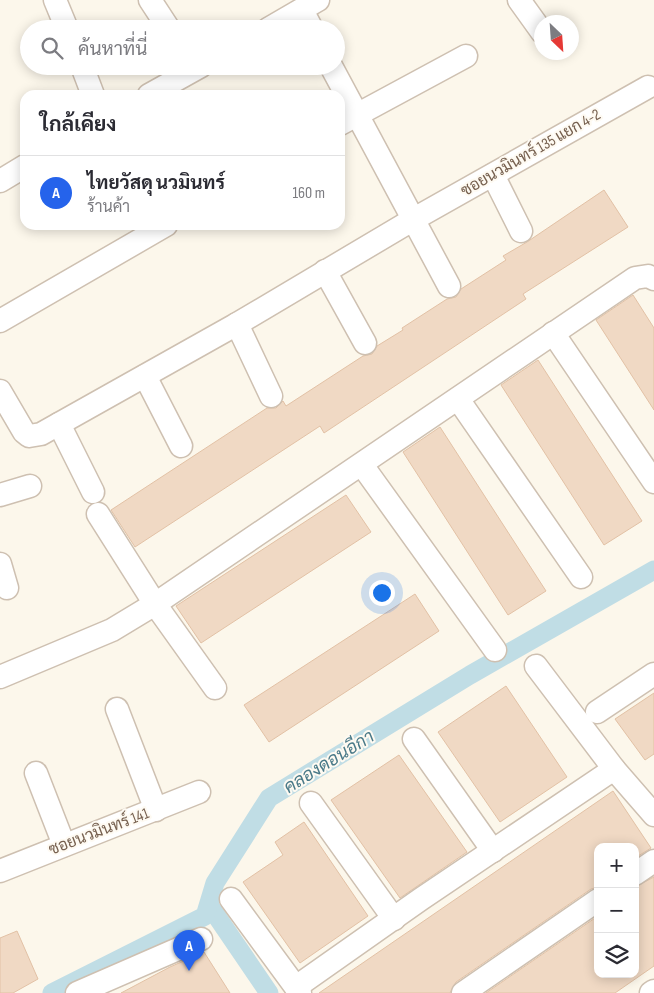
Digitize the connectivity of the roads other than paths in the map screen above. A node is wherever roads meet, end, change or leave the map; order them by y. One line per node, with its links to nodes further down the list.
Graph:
1 (55, 0): 5 (street)
2 (150, 0): 6 (street)
3 (519, 0): 8 (street)
4 (311, 13): 7 (street)
5 (63, 20)
6 (163, 20)
7 (292, 20)
8 (534, 21)
9 (466, 56): 17 (street)
10 (85, 75): 14 (street)
11 (183, 75): 15 (street)
12 (334, 75): 16 (street)
13 (648, 87): 19 (street, ซอยนวมินทร์ 135 แยก 4-2)
14 (91, 90)
15 (158, 90)
16 (339, 90)
17 (348, 119): 21 (street)
18 (20, 169): 20 (street)
19 (492, 175): 21 (street, ซอยนวมินทร์ 135 แยก 4-2); 23 (street)
20 (0, 181)
21 (414, 219): 24 (street, ซอยนวมินทร์ 135 แยก 4-2); 26 (street)
22 (157, 230): 27 (street)
23 (522, 230)
24 (326, 271): 28 (street, ซอยนวมินทร์ 135 แยก 4-2); 30 (street)
25 (654, 279): 29 (street)
26 (449, 286)
27 (0, 321)
28 (237, 324): 31 (street, ซอยนวมินทร์ 135 แยก 4-2); 33 (street)
29 (552, 333): 34 (street); 38 (street)
30 (365, 343)
31 (146, 376): 35 (street, ซอยนวมินทร์ 135 แยก 4-2); 36 (street)
32 (0, 391): 35 (street, ซอยนวมินทร์ 135 แยก 4-2)
33 (271, 396)
34 (458, 399): 37 (street); 44 (street)
35 (59, 424): 40 (street)
36 (181, 446)
37 (362, 465): 46 (street); 47 (street)
38 (654, 482)
39 (30, 486): 41 (street)
40 (93, 492)
41 (0, 495)
42 (98, 514): 46 (street)
43 (0, 564): 45 (street)
44 (580, 578)
45 (7, 588)
46 (155, 604): 50 (street); 51 (street)
47 (495, 650)
48 (536, 666): 55 (street)
49 (654, 674): 53 (street)
50 (0, 677)
51 (215, 688)
52 (117, 708): 59 (street)
53 (597, 712)
54 (414, 739): 62 (street)
55 (614, 769): 60 (street); 62 (street)
56 (36, 773): 61 (street)
57 (199, 792): 59 (street, ซอยนวมินทร์ 141)
58 (311, 804): 68 (street)
59 (156, 810): 61 (street, ซอยนวมินทร์ 141)
60 (654, 815)
61 (64, 845): 64 (street, ซอยนวมินทร์ 141)
62 (493, 851): 68 (street)
63 (654, 861): 65 (street)
64 (0, 871)
65 (639, 871)
66 (231, 899): 70 (street)
67 (594, 903): 72 (street)
68 (394, 919): 70 (street)
69 (201, 939): 71 (street)
70 (298, 990)
71 (76, 993)
72 (464, 993)

